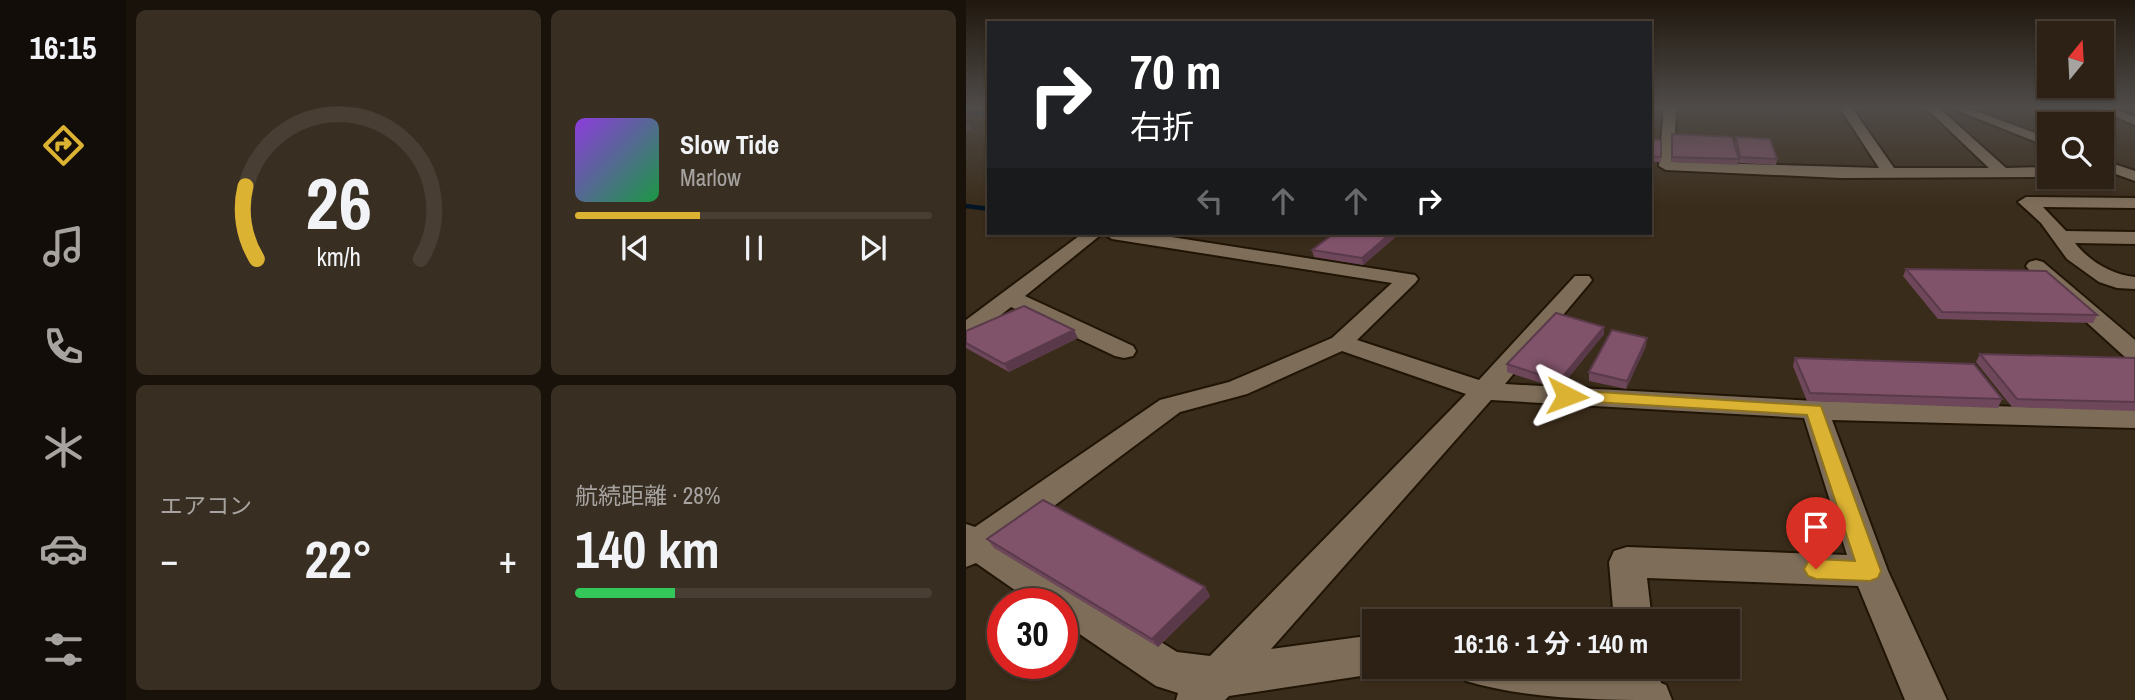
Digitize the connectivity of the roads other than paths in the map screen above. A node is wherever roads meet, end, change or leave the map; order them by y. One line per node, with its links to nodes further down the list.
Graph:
1 (1668, 141): 7 (street)
2 (1868, 141): 7 (street)
3 (1968, 141): 5 (street)
4 (2114, 169): 9 (street)
5 (2000, 170): 6 (street); 7 (street)
6 (2037, 172)
7 (1890, 173)
8 (2114, 176): 9 (street)
9 (2135, 177)
10 (2135, 202): 13 (street)
11 (1091, 235): 18 (street)
12 (1125, 235): 20 (street)
13 (2062, 237): 14 (street); 17 (street)
14 (2135, 238)
15 (2036, 266): 22 (street)
16 (1582, 280): 23 (street)
17 (2135, 283)
18 (1008, 297): 19 (street); 21 (street)
19 (966, 331)
20 (1340, 343): 23 (street); 26 (street)
21 (1124, 351)
22 (2135, 353)
23 (1484, 391): 24 (street); 32 (street)
24 (1815, 410): 25 (street); 27 (street)
25 (2135, 419)
26 (969, 545): 32 (street)
27 (1870, 571): 28 (street); 33 (street)
28 (1632, 609)
29 (1362, 657): 32 (street)
30 (1574, 679): 31 (street)
31 (1644, 688)
32 (1207, 689)
33 (1926, 700)

